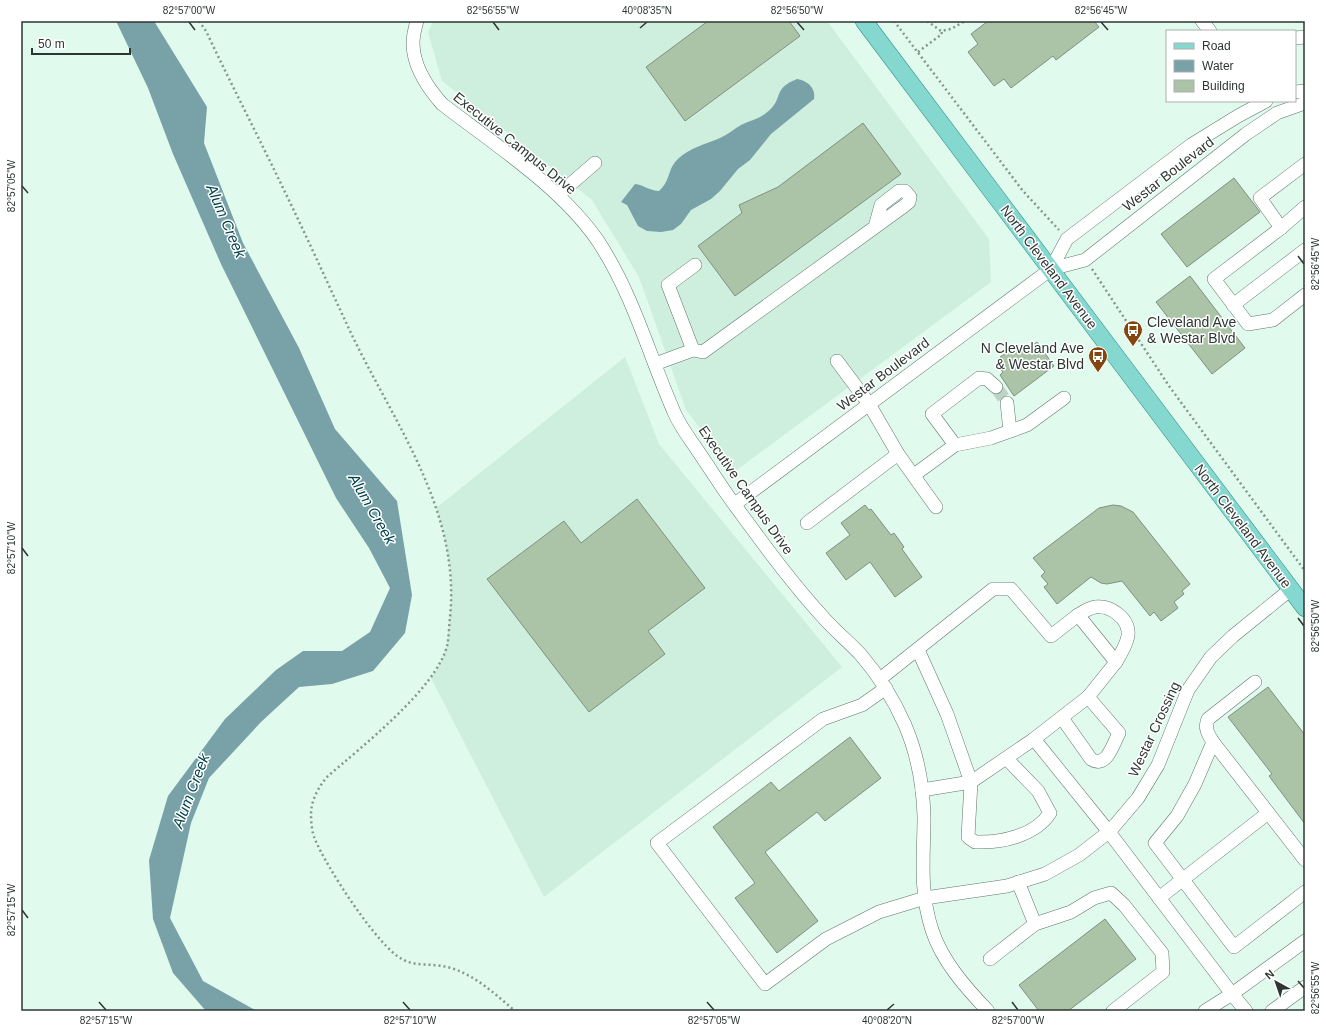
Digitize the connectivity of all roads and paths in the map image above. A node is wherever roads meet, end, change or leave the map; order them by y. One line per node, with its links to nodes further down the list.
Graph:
1 (199, 21): 68 (path)
2 (416, 21): 15 (street, Executive Campus Drive)
3 (864, 21): 23 (main road, North Cleveland Avenue)
4 (894, 21): 10 (path)
5 (927, 21): 9 (path)
6 (965, 21): 9 (path)
7 (1202, 21): 8 (street)
8 (1209, 30)
9 (941, 31): 10 (path)
10 (918, 52): 19 (path)
11 (1264, 102): 19 (street, Westar Boulevard)
12 (1305, 102): 21 (street, Westar Boulevard)
13 (596, 163): 15 (street)
14 (1305, 164): 18 (street)
15 (558, 195): 28 (street, Executive Campus Drive)
16 (1305, 207): 18 (street)
17 (875, 227): 26 (street)
18 (1281, 228): 25 (street)
19 (1067, 239): 23 (street, Westar Boulevard)
20 (1305, 250): 25 (street)
21 (1085, 260): 23 (street, Westar Boulevard); 40 (path)
22 (695, 265): 26 (street)
23 (1051, 269): 32 (street, Westar Boulevard); 41 (main road, North Cleveland Avenue)
24 (1305, 295): 25 (street)
25 (1233, 304)
26 (693, 350): 28 (street)
27 (837, 362): 32 (street)
28 (655, 364): 37 (street, Executive Campus Drive)
29 (996, 387): 34 (street)
30 (1064, 398): 33 (street)
31 (1007, 403): 33 (street)
32 (870, 404): 35 (street); 37 (street, Westar Boulevard)
33 (1010, 431): 34 (street)
34 (955, 445): 36 (street)
35 (898, 454): 36 (street); 39 (street)
36 (914, 475): 38 (street)
37 (734, 504): 47 (street, Executive Campus Drive)
38 (936, 506)
39 (807, 523)
40 (1305, 571)
41 (1291, 589): 42 (main road, North Cleveland Avenue); 56 (street, Westar Crossing)
42 (1305, 608)
43 (1078, 615): 44 (street); 45 (street); 45 (street)
44 (918, 650): 47 (street); 53 (street)
45 (1116, 662): 48 (street)
46 (1255, 682): 51 (street)
47 (883, 684): 54 (street, Executive Campus Drive); 61 (street, Westar Crossing)
48 (1088, 697): 49 (street); 49 (street)
49 (1062, 718): 50 (street)
50 (1034, 739): 52 (street); 56 (street)
51 (1213, 742): 55 (street); 58 (street)
52 (1007, 759): 53 (street); 53 (street)
53 (971, 782): 54 (street)
54 (922, 790): 61 (street, Executive Campus Drive)
55 (1268, 813): 57 (street); 58 (street)
56 (1109, 832): 59 (street, Westar Crossing); 62 (street)
57 (1305, 860)
58 (1182, 880): 60 (street); 62 (street)
59 (1018, 882): 61 (street, Westar Crossing); 63 (street)
60 (1305, 892)
61 (925, 898): 69 (street, Executive Campus Drive)
62 (1159, 898): 67 (street)
63 (1035, 924): 65 (street); 70 (street)
64 (1304, 944): 67 (street)
65 (990, 959)
66 (1305, 987): 73 (street)
67 (1232, 994): 71 (street); 72 (street)
68 (515, 1011)
69 (988, 1011)
70 (1113, 1011)
71 (1205, 1011)
72 (1246, 1011)
73 (1272, 1011)

